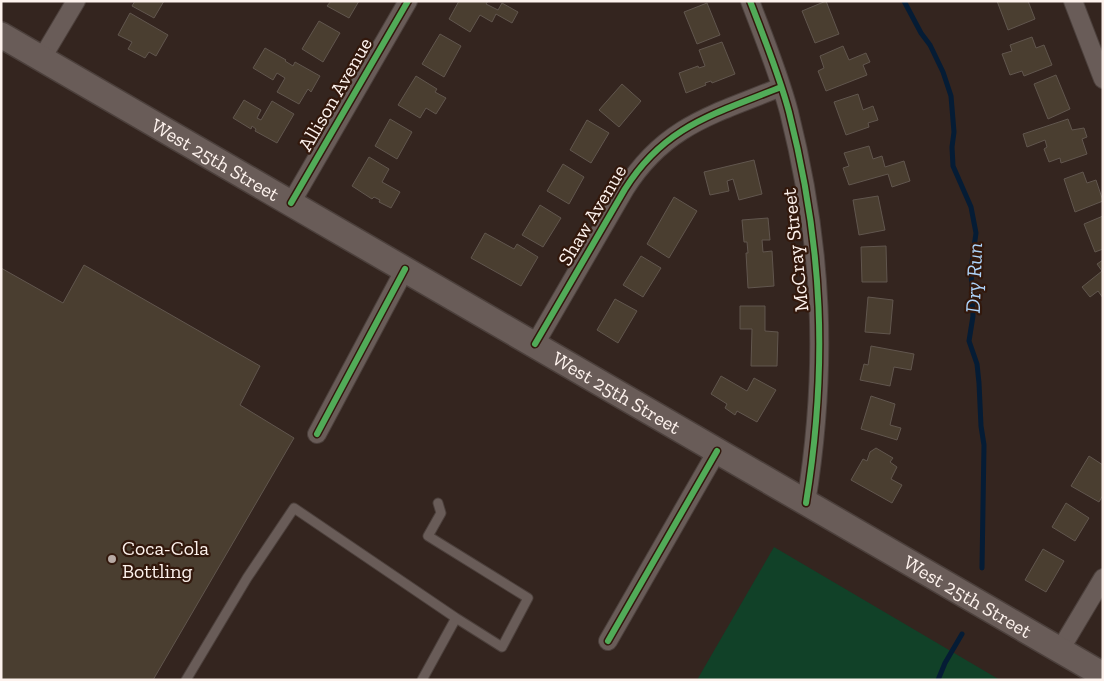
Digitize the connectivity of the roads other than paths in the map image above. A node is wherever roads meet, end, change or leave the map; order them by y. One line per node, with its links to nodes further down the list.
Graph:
1 (76, 1): 6 (street)
2 (408, 1): 9 (street, Allison Avenue)
3 (750, 1): 8 (street, McCray Street)
4 (1073, 1): 7 (street)
5 (1, 34): 6 (main road, West 25th Street)
6 (42, 58): 9 (main road, West 25th Street)
7 (1103, 79)
8 (781, 87): 11 (street, Shaw Avenue); 15 (street, McCray Street)
9 (291, 203): 10 (main road, West 25th Street)
10 (405, 269): 11 (main road, West 25th Street); 12 (street)
11 (535, 344): 13 (main road, West 25th Street)
12 (316, 434)
13 (718, 451): 15 (main road, West 25th Street); 18 (street)
14 (438, 503): 17 (lane)
15 (806, 503): 19 (main road, West 25th Street)
16 (1103, 578): 19 (street)
17 (456, 618): 21 (lane); 22 (lane)
18 (608, 641)
19 (1060, 650): 20 (main road, West 25th Street)
20 (1103, 675)
21 (186, 680)
22 (422, 680)

